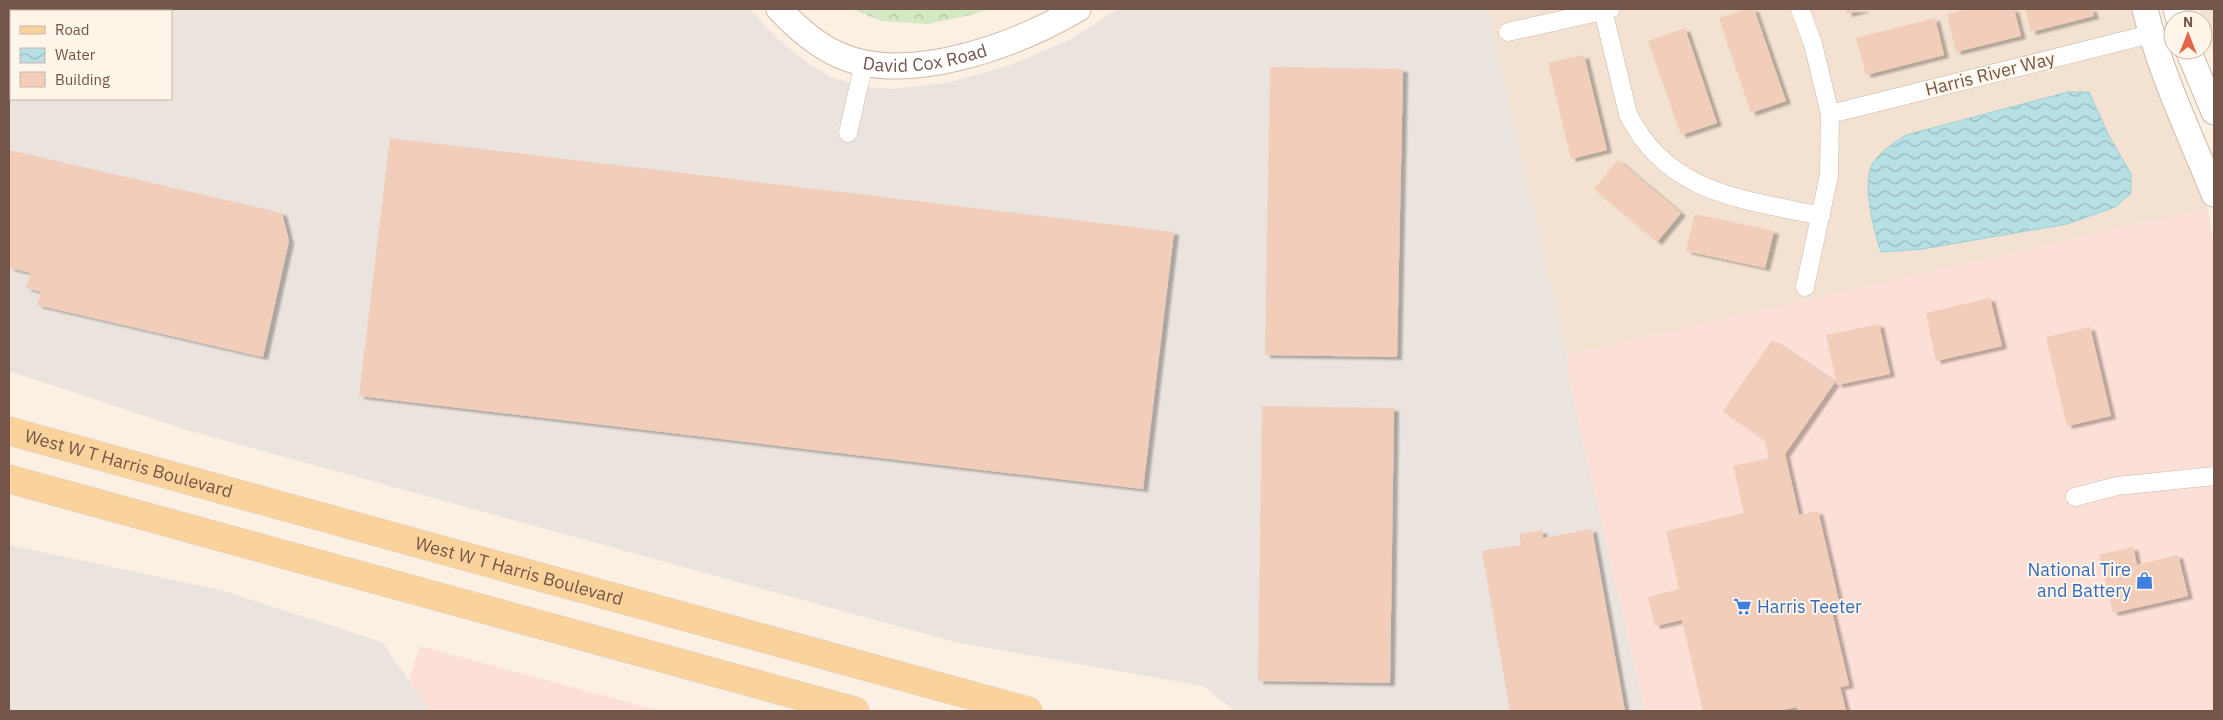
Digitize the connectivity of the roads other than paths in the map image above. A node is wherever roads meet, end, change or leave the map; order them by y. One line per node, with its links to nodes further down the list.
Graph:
1 (779, 9): 9 (main road, David Cox Road)
2 (1078, 9): 9 (main road, David Cox Road)
3 (1800, 9): 11 (street)
4 (2144, 9): 7 (main road)
5 (1607, 10): 6 (street); 14 (street)
6 (1508, 32)
7 (2150, 34): 11 (street, Harris River Way); 13 (main road)
8 (2192, 60): 10 (main road)
9 (864, 63): 12 (street)
10 (2214, 112)
11 (1830, 114): 14 (street)
12 (848, 133)
13 (2214, 194)
14 (1821, 216): 15 (street)
15 (1805, 287)
16 (9, 432): 21 (main road, West W T Harris Boulevard)
17 (2214, 476): 19 (street)
18 (9, 479): 20 (main road)
19 (2075, 497)
20 (855, 711)
21 (1028, 711)

